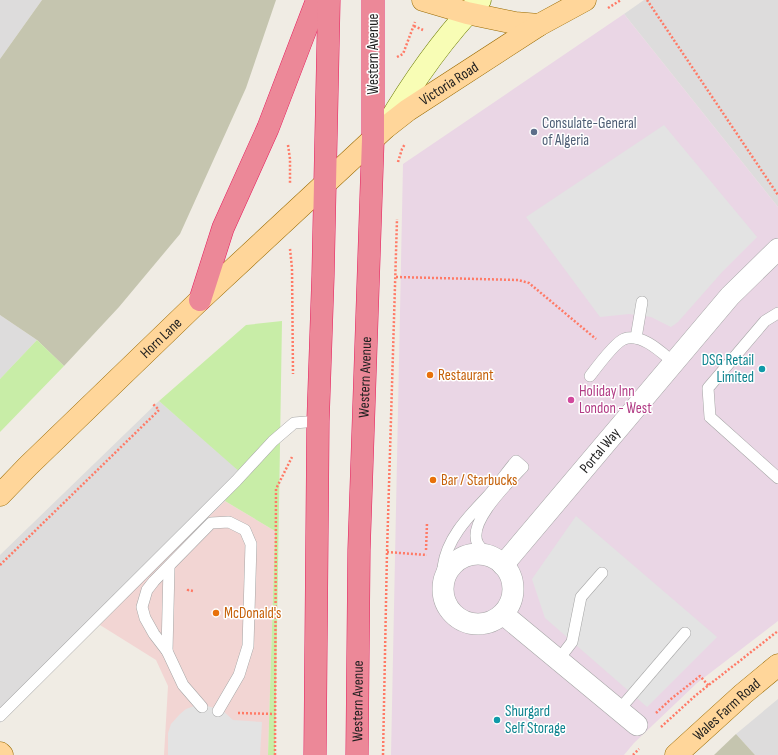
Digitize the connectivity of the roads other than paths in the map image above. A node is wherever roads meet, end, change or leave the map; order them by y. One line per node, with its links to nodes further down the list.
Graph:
1 (318, 0): 11 (highway)
2 (329, 0): 9 (highway)
3 (373, 0): 8 (highway, Western Avenue)
4 (423, 0): 6 (main road)
5 (585, 0): 7 (main road, Victoria Road)
6 (473, 6): 7 (main road); 8 (main road)
7 (538, 25): 8 (main road, Victoria Road)
8 (379, 133): 9 (main road, Victoria Road); 36 (highway, Western Avenue)
9 (324, 184): 11 (main road, Horn Lane); 17 (highway)
10 (778, 249): 15 (street, Portal Way)
11 (200, 300): 19 (main road, Horn Lane)
12 (642, 302): 14 (lane)
13 (778, 313): 18 (lane)
14 (636, 338): 15 (lane); 16 (lane)
15 (674, 362): 20 (street, Portal Way)
16 (590, 376)
17 (318, 421): 31 (lane); 35 (highway)
18 (778, 478)
19 (0, 495)
20 (499, 562): 23 (street); 23 (lane); 24 (street)
21 (169, 567): 26 (lane); 26 (lane); 29 (lane)
22 (602, 572): 27 (lane)
23 (443, 582): 24 (street)
24 (503, 614): 27 (street)
25 (685, 633): 32 (lane)
26 (168, 651): 30 (lane)
27 (559, 659): 32 (street)
28 (778, 665): 37 (main road, Wales Farm Road)
29 (220, 706)
30 (202, 707)
31 (0, 716)
32 (636, 722)
33 (0, 753): 34 (main road)
34 (2, 755)
35 (315, 755)
36 (357, 755)
37 (676, 755)

